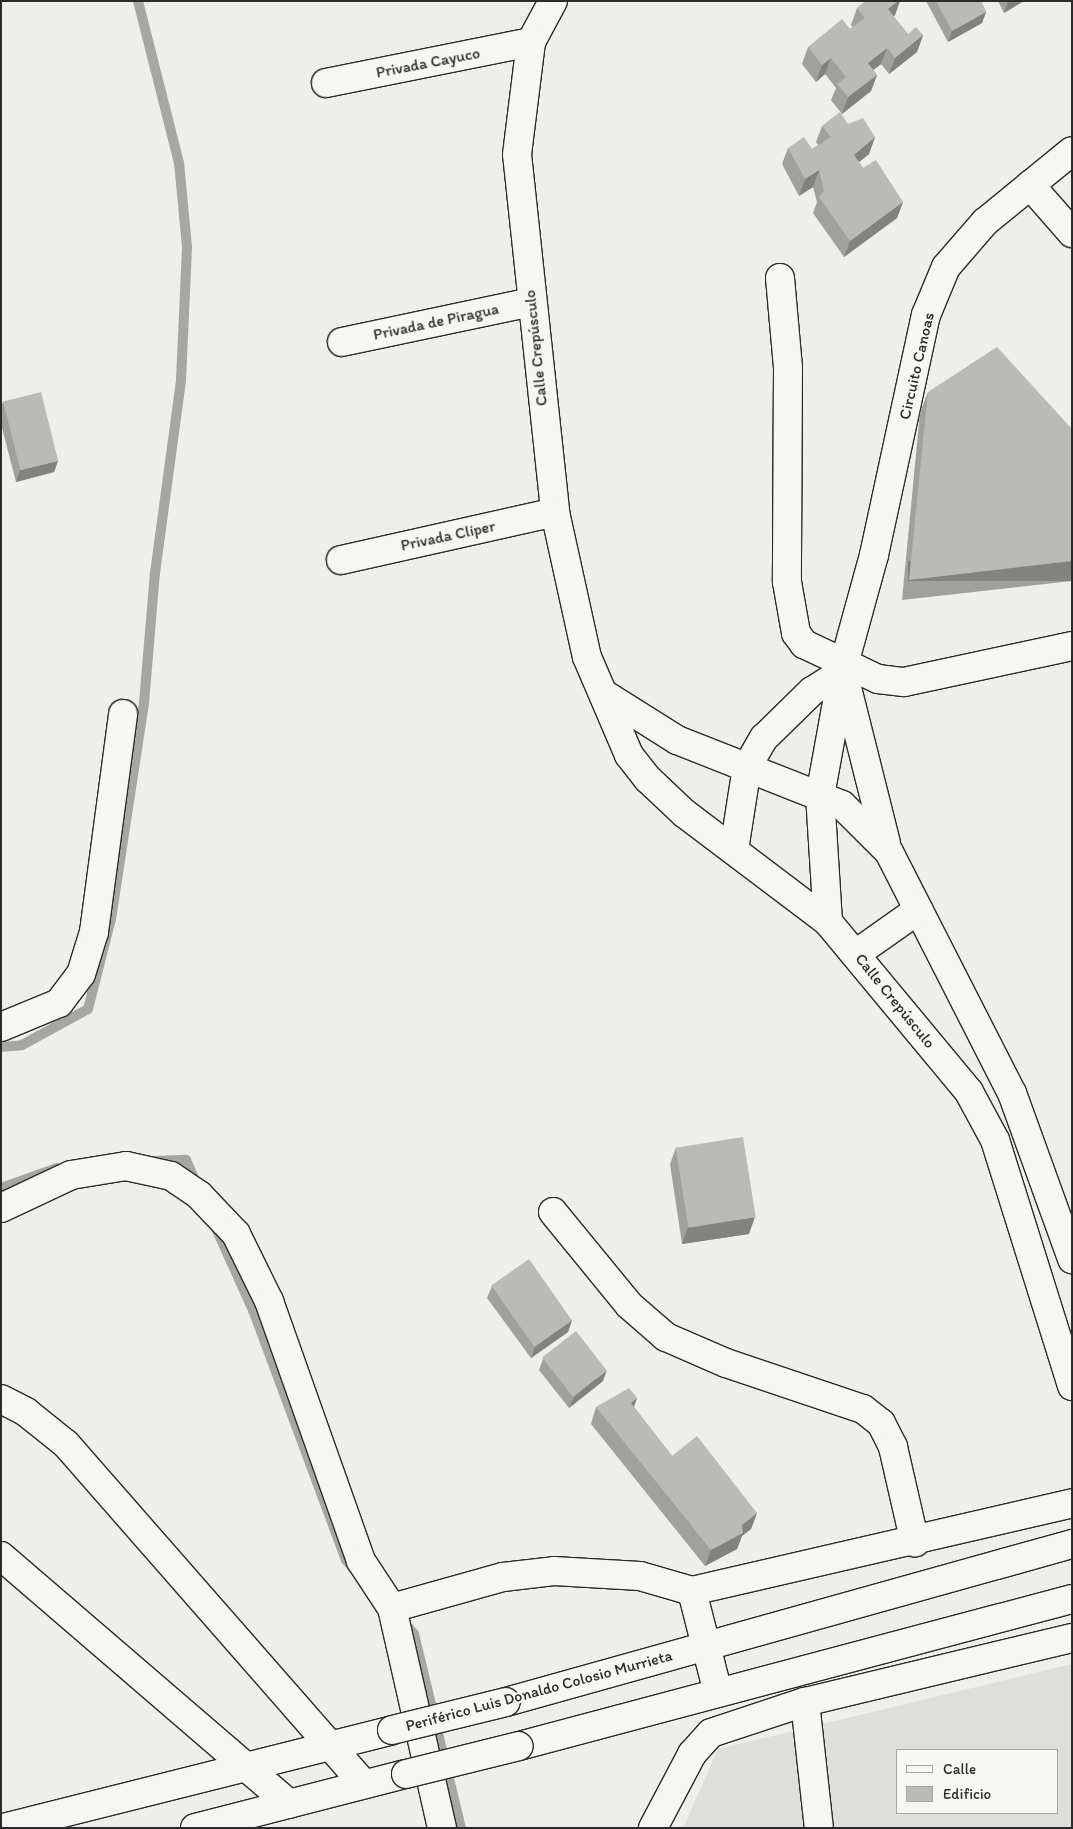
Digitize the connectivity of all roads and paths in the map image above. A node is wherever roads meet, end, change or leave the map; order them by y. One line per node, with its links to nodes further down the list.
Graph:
1 (553, 1): 2 (street, Calle Crepúsculo)
2 (531, 42): 3 (street, Privada Cayuco); 8 (street, Calle Crepúsculo)
3 (326, 83)
4 (1072, 151): 5 (street, Circuito Canoas)
5 (1030, 185): 6 (street); 13 (street, Circuito Canoas)
6 (1072, 232)
7 (780, 278): 13 (street)
8 (531, 302): 9 (street, Privada de Piragua); 10 (street, Calle Crepúsculo)
9 (342, 342)
10 (555, 512): 11 (street, Privada Clíper); 14 (street, Calle Crepúsculo)
11 (341, 560)
12 (1072, 646): 13 (street)
13 (843, 668): 16 (street); 17 (street, Circuito Canoas); 19 (street)
14 (604, 694): 16 (street); 18 (street, Calle Crepúsculo)
15 (123, 714): 23 (street)
16 (746, 767): 17 (street); 18 (street)
17 (820, 796): 19 (street); 21 (street, Circuito Canoas)
18 (734, 850): 21 (street, Calle Crepúsculo)
19 (889, 852): 20 (street)
20 (918, 910): 22 (street); 26 (street)
21 (828, 922): 22 (street, Calle Crepúsculo)
22 (857, 953): 27 (street, Calle Crepúsculo)
23 (1, 1027)
24 (1, 1208): 35 (street)
25 (553, 1212): 30 (street)
26 (1072, 1259)
27 (1072, 1386)
28 (1, 1399): 40 (street)
29 (1072, 1503): 30 (street)
30 (915, 1543): 33 (street)
31 (1072, 1544): 37 (street, Periférico Luis Donaldo Colosio Murrieta)
32 (1, 1556): 41 (street)
33 (692, 1592): 35 (street); 37 (street)
34 (1072, 1600): 38 (street)
35 (392, 1608): 47 (street)
36 (1072, 1638): 39 (street)
37 (706, 1646): 38 (street); 40 (street, Periférico Luis Donaldo Colosio Murrieta, bridge)
38 (718, 1693): 42 (street, bridge)
39 (805, 1702): 44 (street); 48 (street)
40 (331, 1745): 41 (street, Periférico Luis Donaldo Colosio Murrieta); 42 (street)
41 (250, 1766): 43 (street); 45 (street, Periférico Luis Donaldo Colosio Murrieta)
42 (364, 1784): 43 (street)
43 (289, 1804): 46 (street)
44 (815, 1826)
45 (3, 1828)
46 (195, 1828)
47 (442, 1828)
48 (653, 1828)

